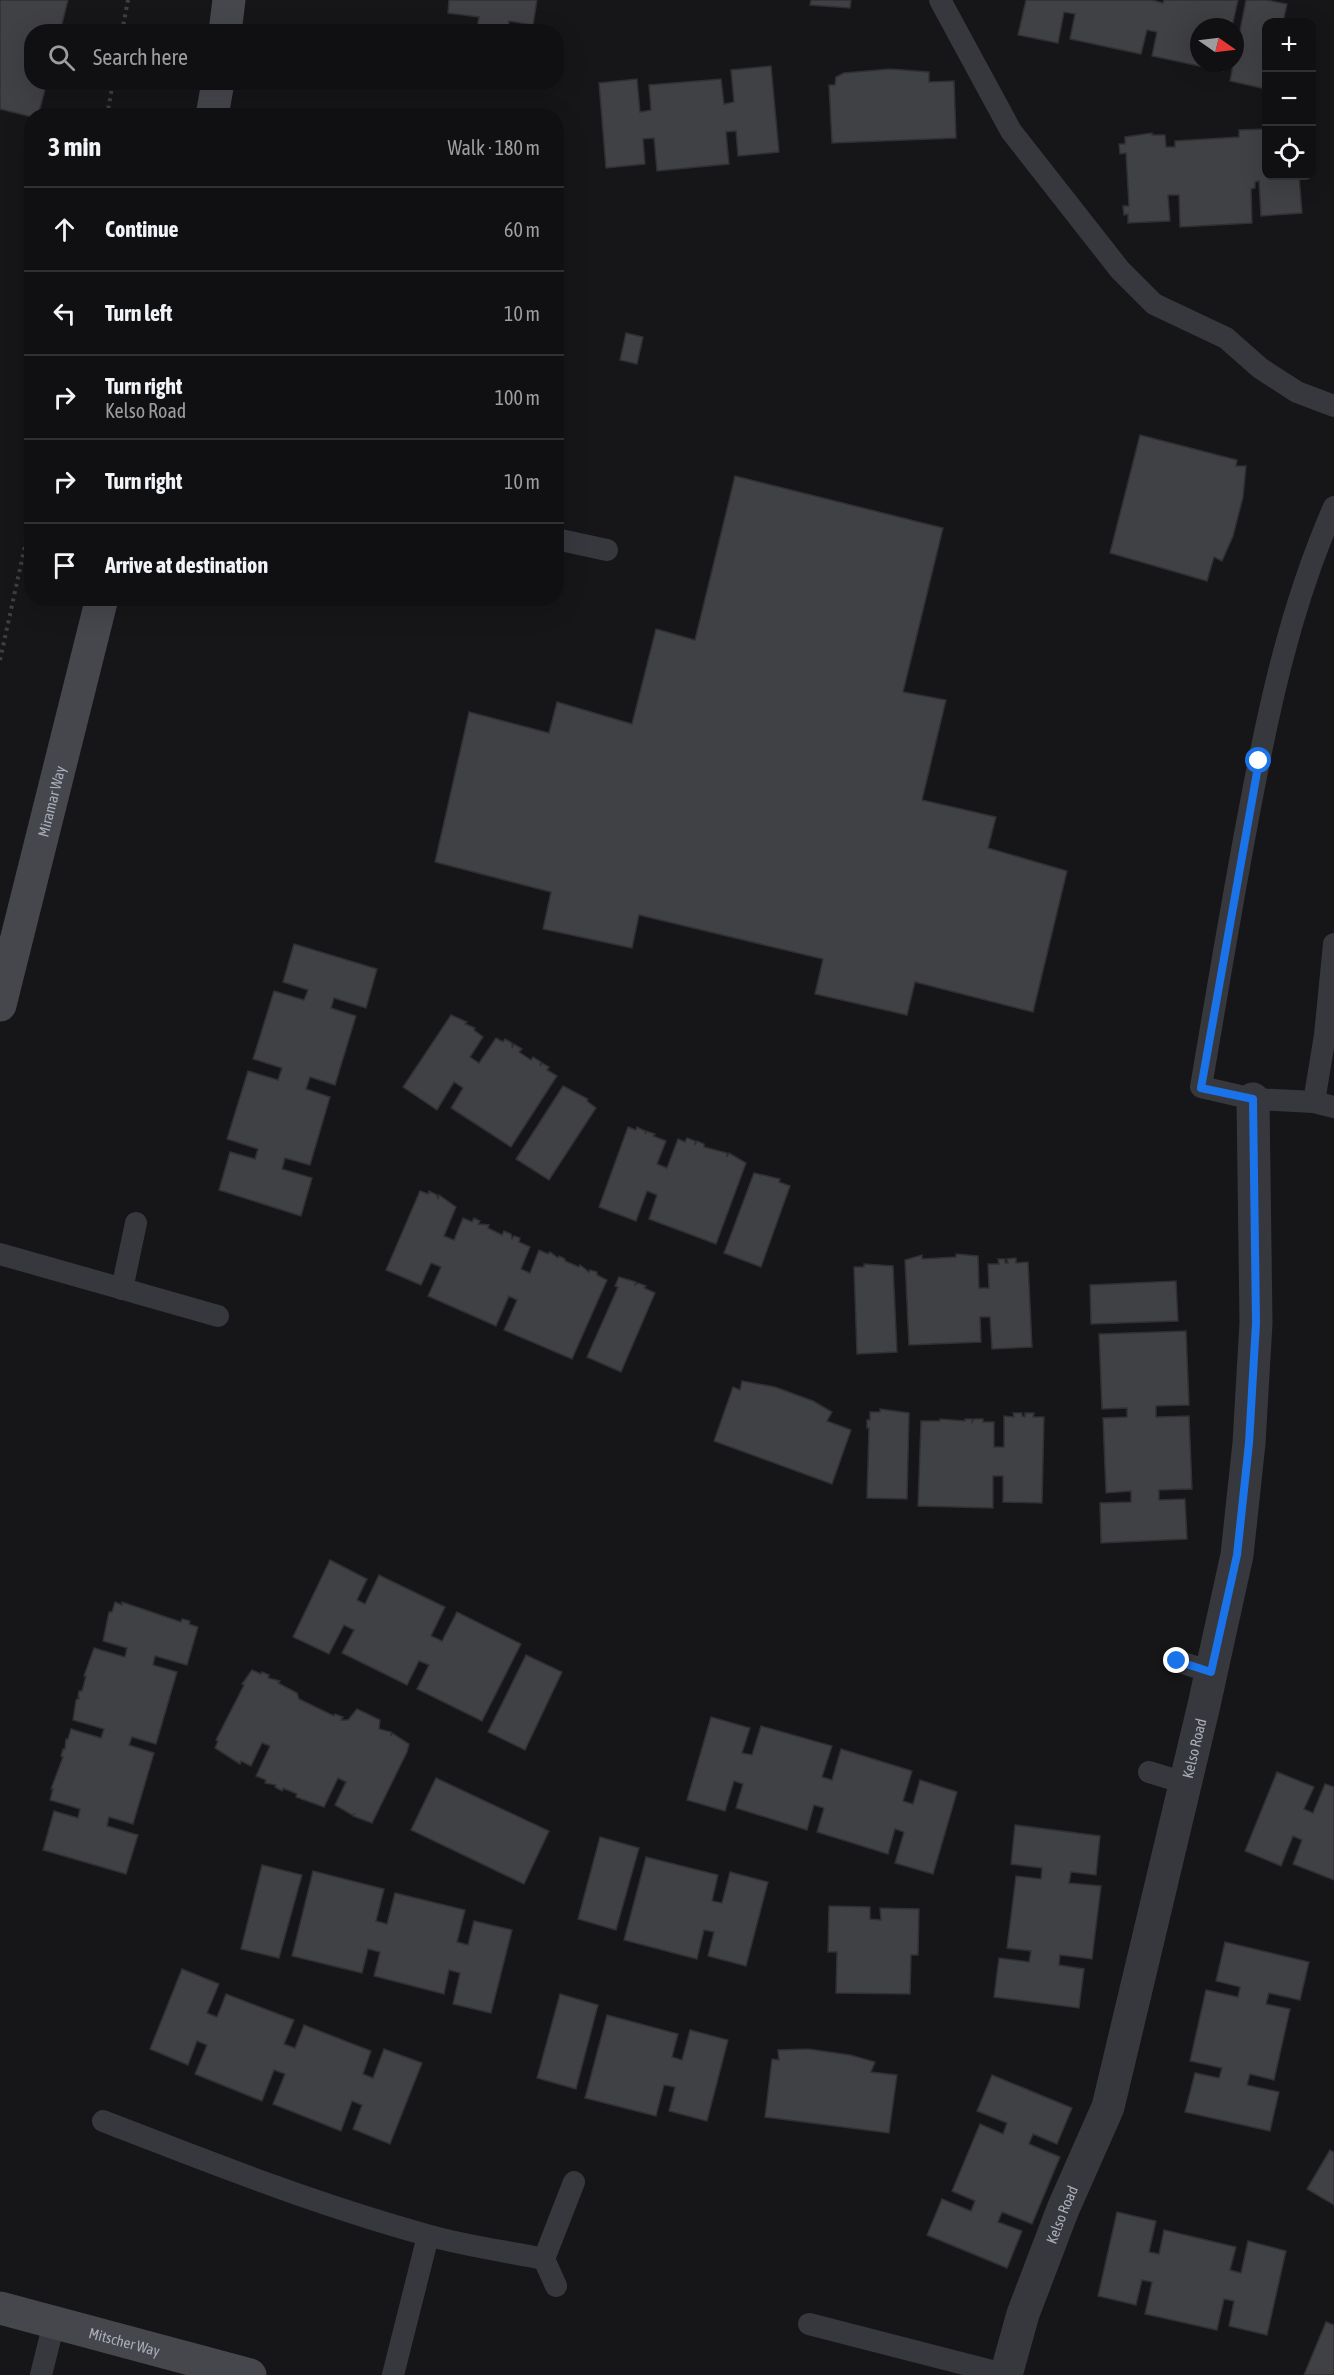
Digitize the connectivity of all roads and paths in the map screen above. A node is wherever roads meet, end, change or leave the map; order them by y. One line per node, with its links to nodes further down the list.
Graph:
1 (128, 0): 4 (path)
2 (229, 0): 5 (street)
3 (940, 0): 10 (lane)
4 (124, 24)
5 (226, 24)
6 (112, 90): 8 (path)
7 (217, 90): 9 (street)
8 (108, 108)
9 (213, 108)
10 (1334, 406)
11 (1334, 507): 19 (lane)
12 (564, 540): 14 (lane)
13 (24, 550): 16 (path)
14 (607, 550)
15 (100, 606): 18 (street, Miramar Way)
16 (0, 660)
17 (1334, 944): 20 (lane)
18 (0, 1005)
19 (1253, 1099): 20 (lane); 26 (street, Kelso Road)
20 (1324, 1105)
21 (136, 1223): 23 (lane)
22 (0, 1254): 23 (lane)
23 (122, 1289): 24 (lane)
24 (219, 1316)
25 (1177, 1661): 26 (lane)
26 (1211, 1672): 28 (street, Kelso Road)
27 (1149, 1772): 28 (lane)
28 (1185, 1783): 40 (street, Kelso Road)
29 (103, 2121): 31 (lane)
30 (574, 2182): 32 (lane)
31 (428, 2236): 32 (lane); 39 (lane)
32 (544, 2259): 33 (lane)
33 (556, 2286)
34 (0, 2308): 35 (street, Mitscher Way)
35 (54, 2323): 37 (lane); 38 (street, Mitscher Way)
36 (808, 2324): 40 (lane)
37 (40, 2375)
38 (250, 2375)
39 (393, 2375)
40 (1006, 2375)

